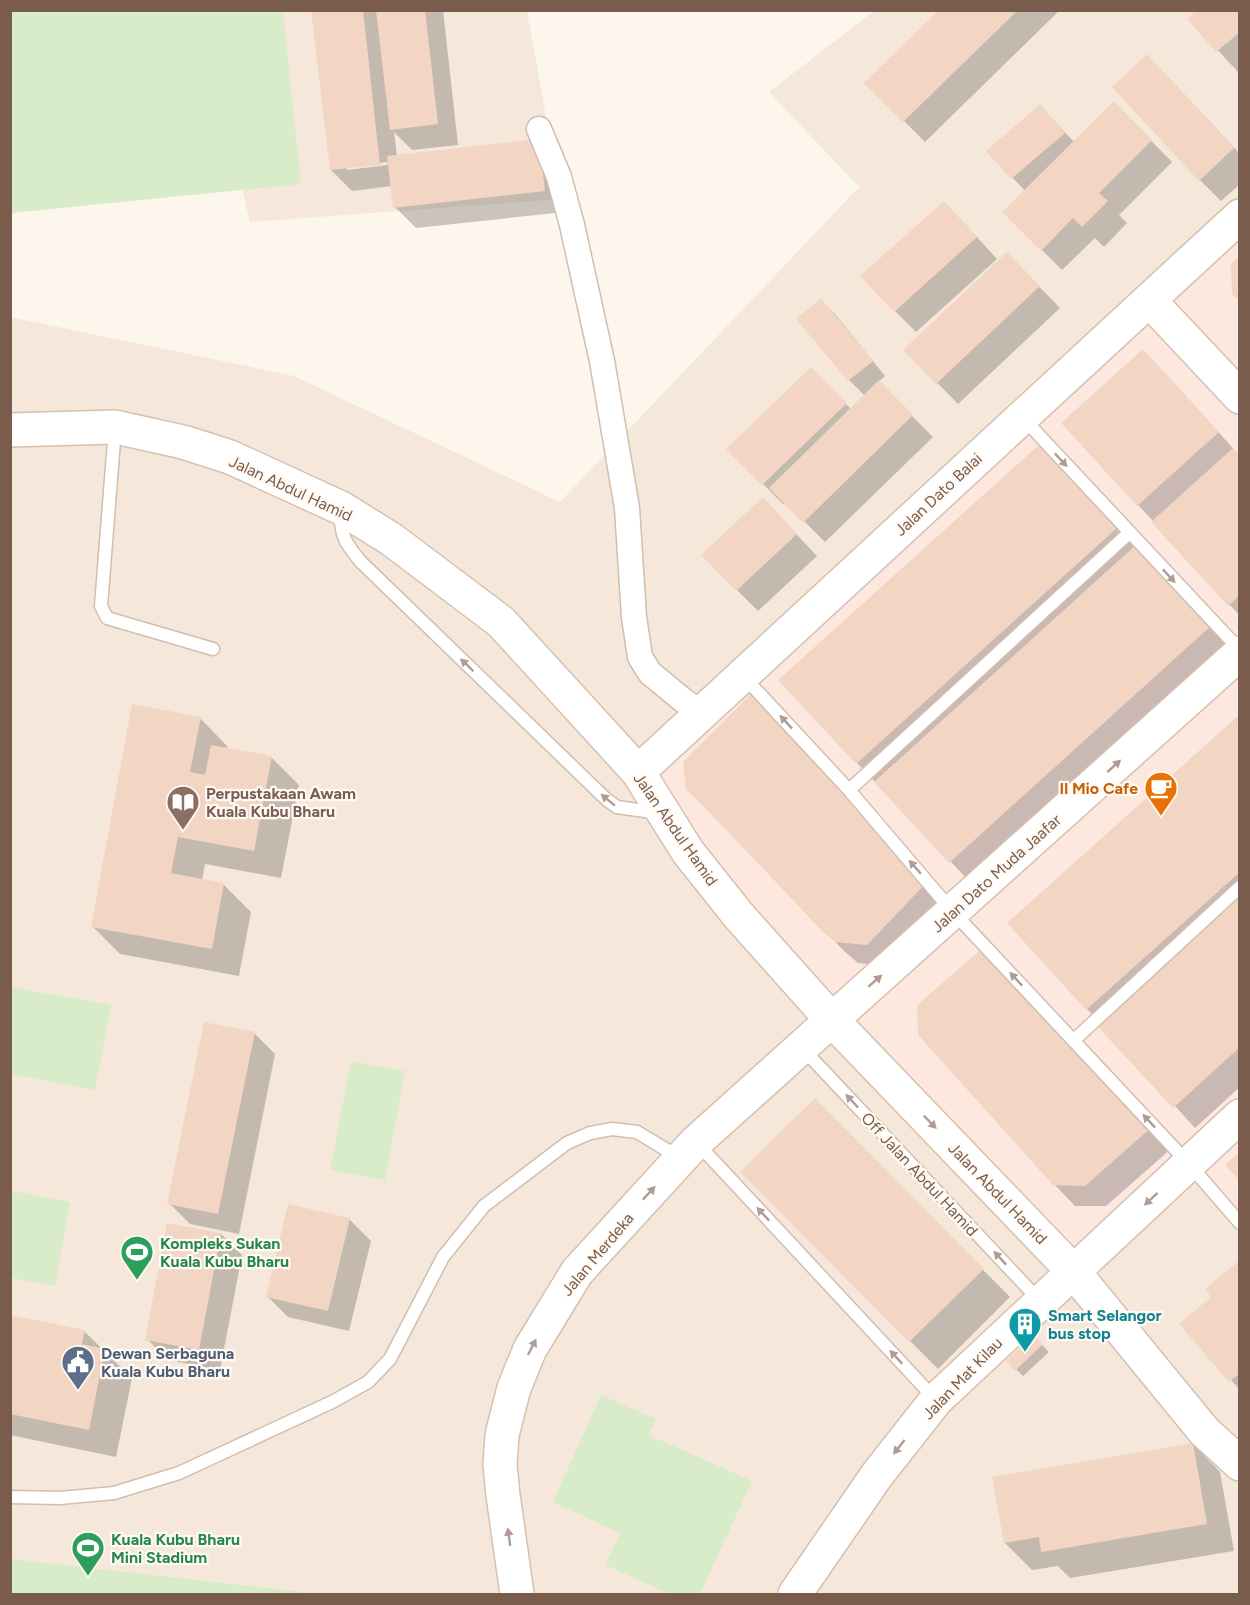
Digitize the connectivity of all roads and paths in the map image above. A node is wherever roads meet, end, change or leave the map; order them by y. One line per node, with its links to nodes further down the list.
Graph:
1 (539, 129): 13 (street)
2 (1239, 216): 3 (street, Jalan Dato Balai)
3 (1149, 300): 4 (street); 5 (street, Jalan Dato Balai)
4 (1239, 397)
5 (1021, 417): 9 (lane, one-way to 9); 12 (street, Jalan Dato Balai)
6 (115, 427): 7 (street, Jalan Abdul Hamid); 8 (street, Jalan Abdul Hamid); 10 (lane)
7 (10, 430)
8 (341, 508): 14 (street, Jalan Abdul Hamid); 16 (lane, one-way to 8)
9 (1129, 533): 11 (lane, one-way to 11); 15 (lane)
10 (213, 649)
11 (1239, 651): 18 (street, Jalan Dato Muda Jaafar, one-way to 11)
12 (743, 675): 13 (street, Jalan Dato Balai); 15 (lane, one-way to 12)
13 (702, 713): 14 (street, Jalan Dato Balai)
14 (638, 772): 16 (street, Jalan Abdul Hamid)
15 (849, 790): 18 (lane, one-way to 15)
16 (663, 813): 19 (street, Jalan Abdul Hamid)
17 (1239, 887): 20 (lane)
18 (953, 912): 19 (street, Jalan Dato Muda Jaafar, one-way to 18); 20 (lane, one-way to 18)
19 (831, 1019): 21 (street, Jalan Merdeka); 26 (street, Jalan Abdul Hamid, one-way to 26)
20 (1074, 1040): 24 (lane, one-way to 20)
21 (801, 1047): 23 (street, Jalan Merdeka); 27 (lane, Off Jalan Abdul Hamid, one-way to 21)
22 (1239, 1116): 24 (street, Jalan Mat Kilau)
23 (689, 1150): 28 (lane, one-way to 23); 30 (lane); 31 (street, Jalan Merdeka, one-way to 23)
24 (1189, 1164): 25 (lane); 26 (street, Jalan Mat Kilau, one-way to 26)
25 (1239, 1223)
26 (1073, 1271): 27 (street, Jalan Mat Kilau); 29 (street, Jalan Abdul Hamid)
27 (1040, 1301): 28 (street, Jalan Mat Kilau)
28 (936, 1400): 32 (street, Jalan Mat Kilau, one-way to 32)
29 (1239, 1464)
30 (10, 1497)
31 (517, 1594)
32 (795, 1594)

